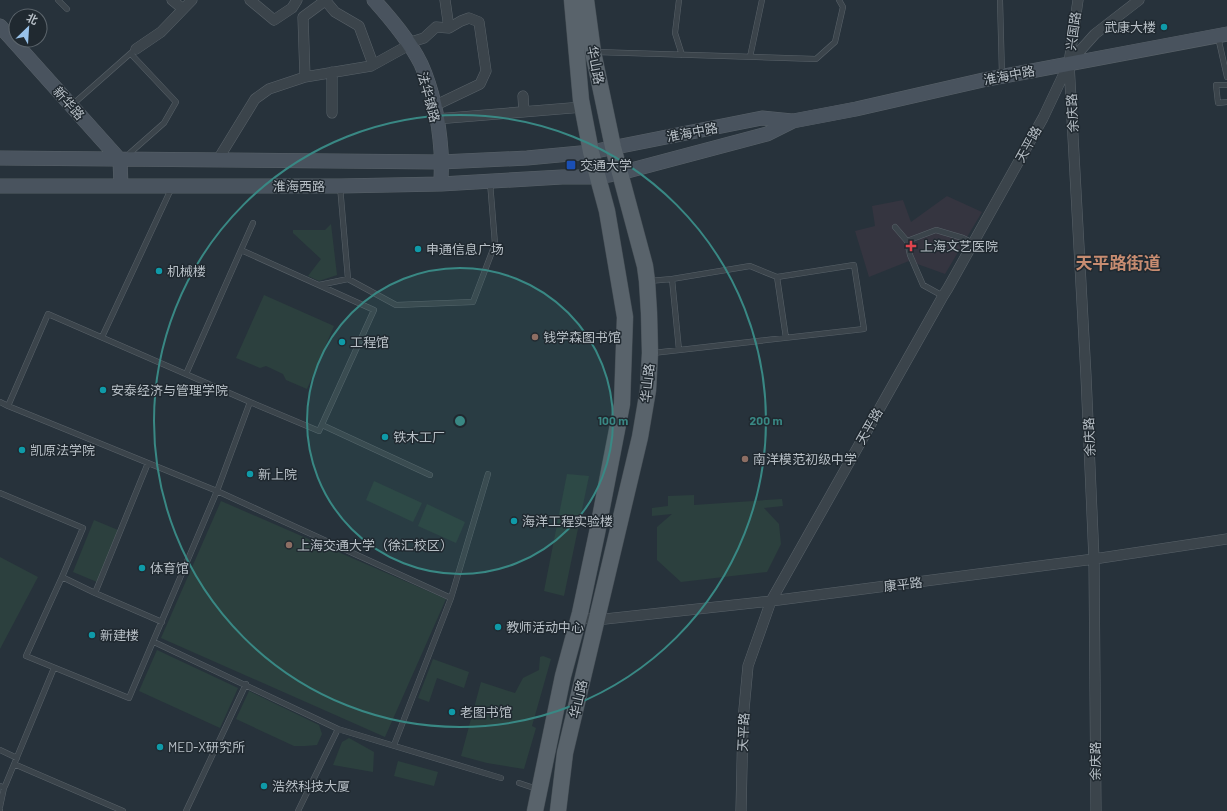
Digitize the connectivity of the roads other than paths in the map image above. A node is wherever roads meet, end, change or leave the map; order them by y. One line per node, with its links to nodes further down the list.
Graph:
1 (58, 0): 18 (lane)
2 (172, 0): 17 (street)
3 (192, 0): 17 (street)
4 (250, 0): 5 (street)
5 (297, 0)
6 (325, 0): 28 (street); 31 (street)
7 (374, 0): 22 (main road, 法华镇路)
8 (445, 0): 20 (street)
9 (572, 0): 37 (main road, 华山路)
10 (586, 0): 24 (main road, 华山路)
11 (679, 0): 25 (lane)
12 (762, 0): 26 (lane)
13 (839, 0): 26 (lane)
14 (1000, 0): 30 (lane)
15 (1078, 0): 27 (street, 兴国路)
16 (1139, 0): 27 (street)
17 (183, 9): 23 (street)
18 (67, 10)
19 (0, 26): 36 (main road, 新华路)
20 (449, 28): 22 (street); 40 (street)
21 (1222, 35): 27 (main road, 淮海中路); 32 (lane)
22 (409, 44): 28 (street); 40 (main road, 法华镇路)
23 (134, 51): 36 (lane); 45 (lane)
24 (593, 52): 25 (lane); 42 (main road, 华山路)
25 (682, 55): 26 (lane)
26 (750, 57)
27 (1069, 63): 30 (main road, 淮海中路); 59 (street, 天平路); 82 (street, 余庆路)
28 (373, 64): 29 (street)
29 (332, 72): 31 (street); 39 (street)
30 (1002, 76): 41 (main road, 淮海中路)
31 (306, 77): 46 (street)
32 (1227, 77)
33 (1227, 85): 35 (lane)
34 (523, 96): 38 (street)
35 (1227, 102)
36 (72, 106): 45 (main road, 新华路)
37 (583, 107): 38 (street); 43 (main road, 华山路)
38 (524, 112): 40 (street)
39 (332, 113)
40 (435, 113): 47 (main road, 法华镇路)
41 (793, 121): 42 (main road, 淮海中路); 48 (main road, 淮海中路)
42 (613, 147): 43 (main road, 淮海中路); 48 (main road, 华山路)
43 (591, 152): 47 (main road, 淮海西路); 49 (main road, 华山路)
44 (0, 158): 45 (main road, 淮海西路)
45 (123, 160): 46 (main road, 淮海西路); 53 (main road)
46 (217, 161): 47 (main road, 淮海西路)
47 (441, 162): 51 (main road, 法华镇路)
48 (620, 173): 49 (main road, 淮海中路); 64 (main road, 华山路)
49 (597, 177): 50 (main road, 淮海西路); 87 (main road, 华山路)
50 (490, 182): 51 (main road, 淮海西路); 62 (lane)
51 (442, 184): 55 (main road, 淮海西路)
52 (0, 186): 53 (main road, 淮海西路)
53 (121, 186): 54 (main road, 淮海西路)
54 (173, 186): 55 (main road, 淮海西路); 67 (lane)
55 (340, 186): 62 (lane)
56 (253, 223): 60 (lane)
57 (895, 227): 58 (lane)
58 (907, 241): 59 (lane); 66 (lane)
59 (973, 243): 66 (street, 天平路)
60 (241, 250): 65 (lane); 71 (lane)
61 (777, 277): 63 (lane); 68 (lane); 68 (lane)
62 (348, 279): 65 (lane)
63 (672, 279): 64 (lane); 69 (lane)
64 (647, 281): 70 (main road, 华山路)
65 (319, 285): 75 (lane)
66 (942, 296): 86 (street, 天平路)
67 (102, 337): 71 (lane); 74 (lane)
68 (786, 338): 69 (lane)
69 (679, 350): 70 (lane)
70 (650, 353): 88 (main road, 华山路)
71 (186, 374): 73 (lane)
72 (0, 402): 74 (lane)
73 (250, 402): 75 (lane); 79 (lane)
74 (8, 406): 76 (lane)
75 (322, 425): 78 (lane)
76 (148, 463): 79 (lane); 84 (lane)
77 (488, 474): 85 (lane)
78 (430, 475)
79 (217, 492): 85 (lane); 89 (lane)
80 (0, 493): 83 (lane)
81 (1227, 539): 82 (street, 康平路)
82 (1094, 559): 86 (street, 康平路); 109 (street, 余庆路)
83 (62, 577): 84 (lane); 91 (lane)
84 (95, 593): 89 (lane)
85 (451, 598): 94 (lane)
86 (770, 601): 88 (street, 康平路); 108 (street, 天平路)
87 (579, 617): 88 (street, 康平路); 101 (main road, 华山路)
88 (596, 620): 107 (main road, 华山路)
89 (162, 622): 90 (lane)
90 (154, 642): 91 (lane); 92 (lane)
91 (54, 668): 96 (lane)
92 (246, 684): 93 (lane); 104 (lane)
93 (338, 728): 94 (lane); 105 (lane)
94 (394, 745): 98 (lane)
95 (0, 750): 96 (lane)
96 (17, 758): 97 (lane)
97 (14, 764): 100 (lane); 103 (lane)
98 (501, 778)
99 (519, 783): 101 (lane)
100 (2, 787): 102 (lane)
101 (540, 790): 106 (main road, 华山路)
102 (0, 807)
103 (123, 811)
104 (186, 811)
105 (298, 811)
106 (535, 811)
107 (558, 811)
108 (741, 811)
109 (1096, 811)

